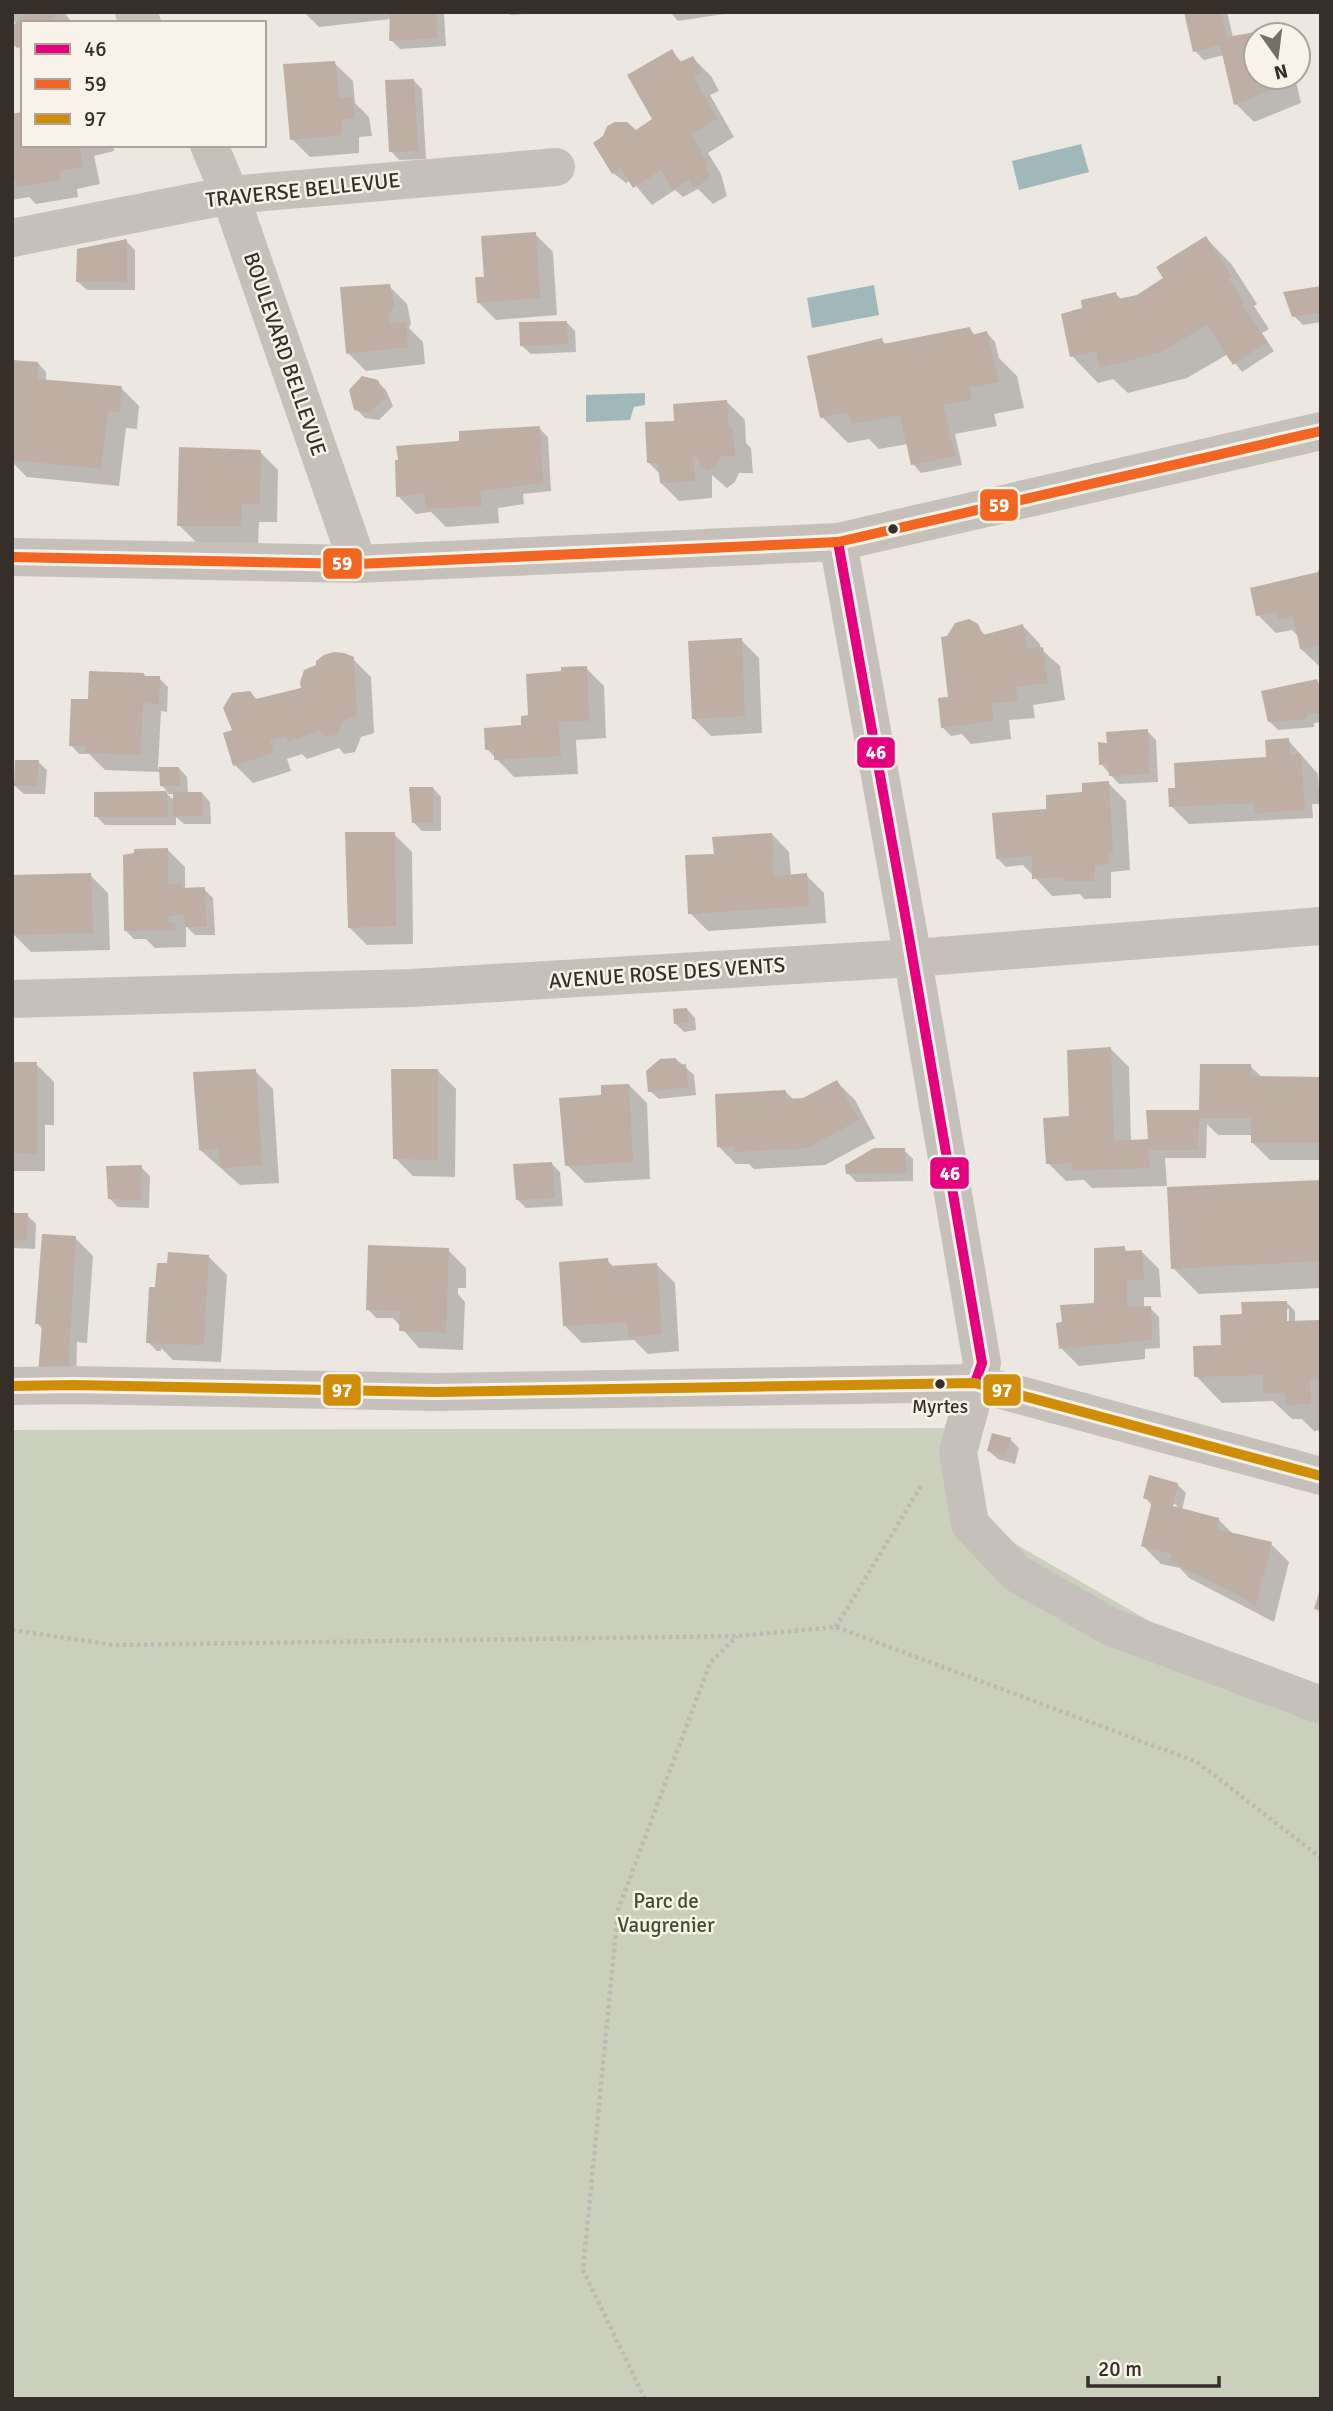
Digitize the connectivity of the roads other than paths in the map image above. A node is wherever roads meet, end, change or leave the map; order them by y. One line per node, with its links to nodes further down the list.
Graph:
1 (210, 147): 3 (street, BOULEVARD BELLEVUE)
2 (556, 167): 3 (street, TRAVERSE BELLEVUE)
3 (230, 195): 4 (street, TRAVERSE BELLEVUE); 8 (street, BOULEVARD BELLEVUE)
4 (12, 238)
5 (1321, 431): 6 (street)
6 (838, 542): 8 (street); 10 (street)
7 (12, 557): 8 (street)
8 (358, 564)
9 (1321, 926): 10 (street, AVENUE ROSE DES VENTS)
10 (913, 958): 11 (street, AVENUE ROSE DES VENTS); 12 (street)
11 (12, 999)
12 (975, 1383): 13 (street); 14 (street); 15 (street)
13 (12, 1386)
14 (1321, 1476)
15 (1321, 1705)

